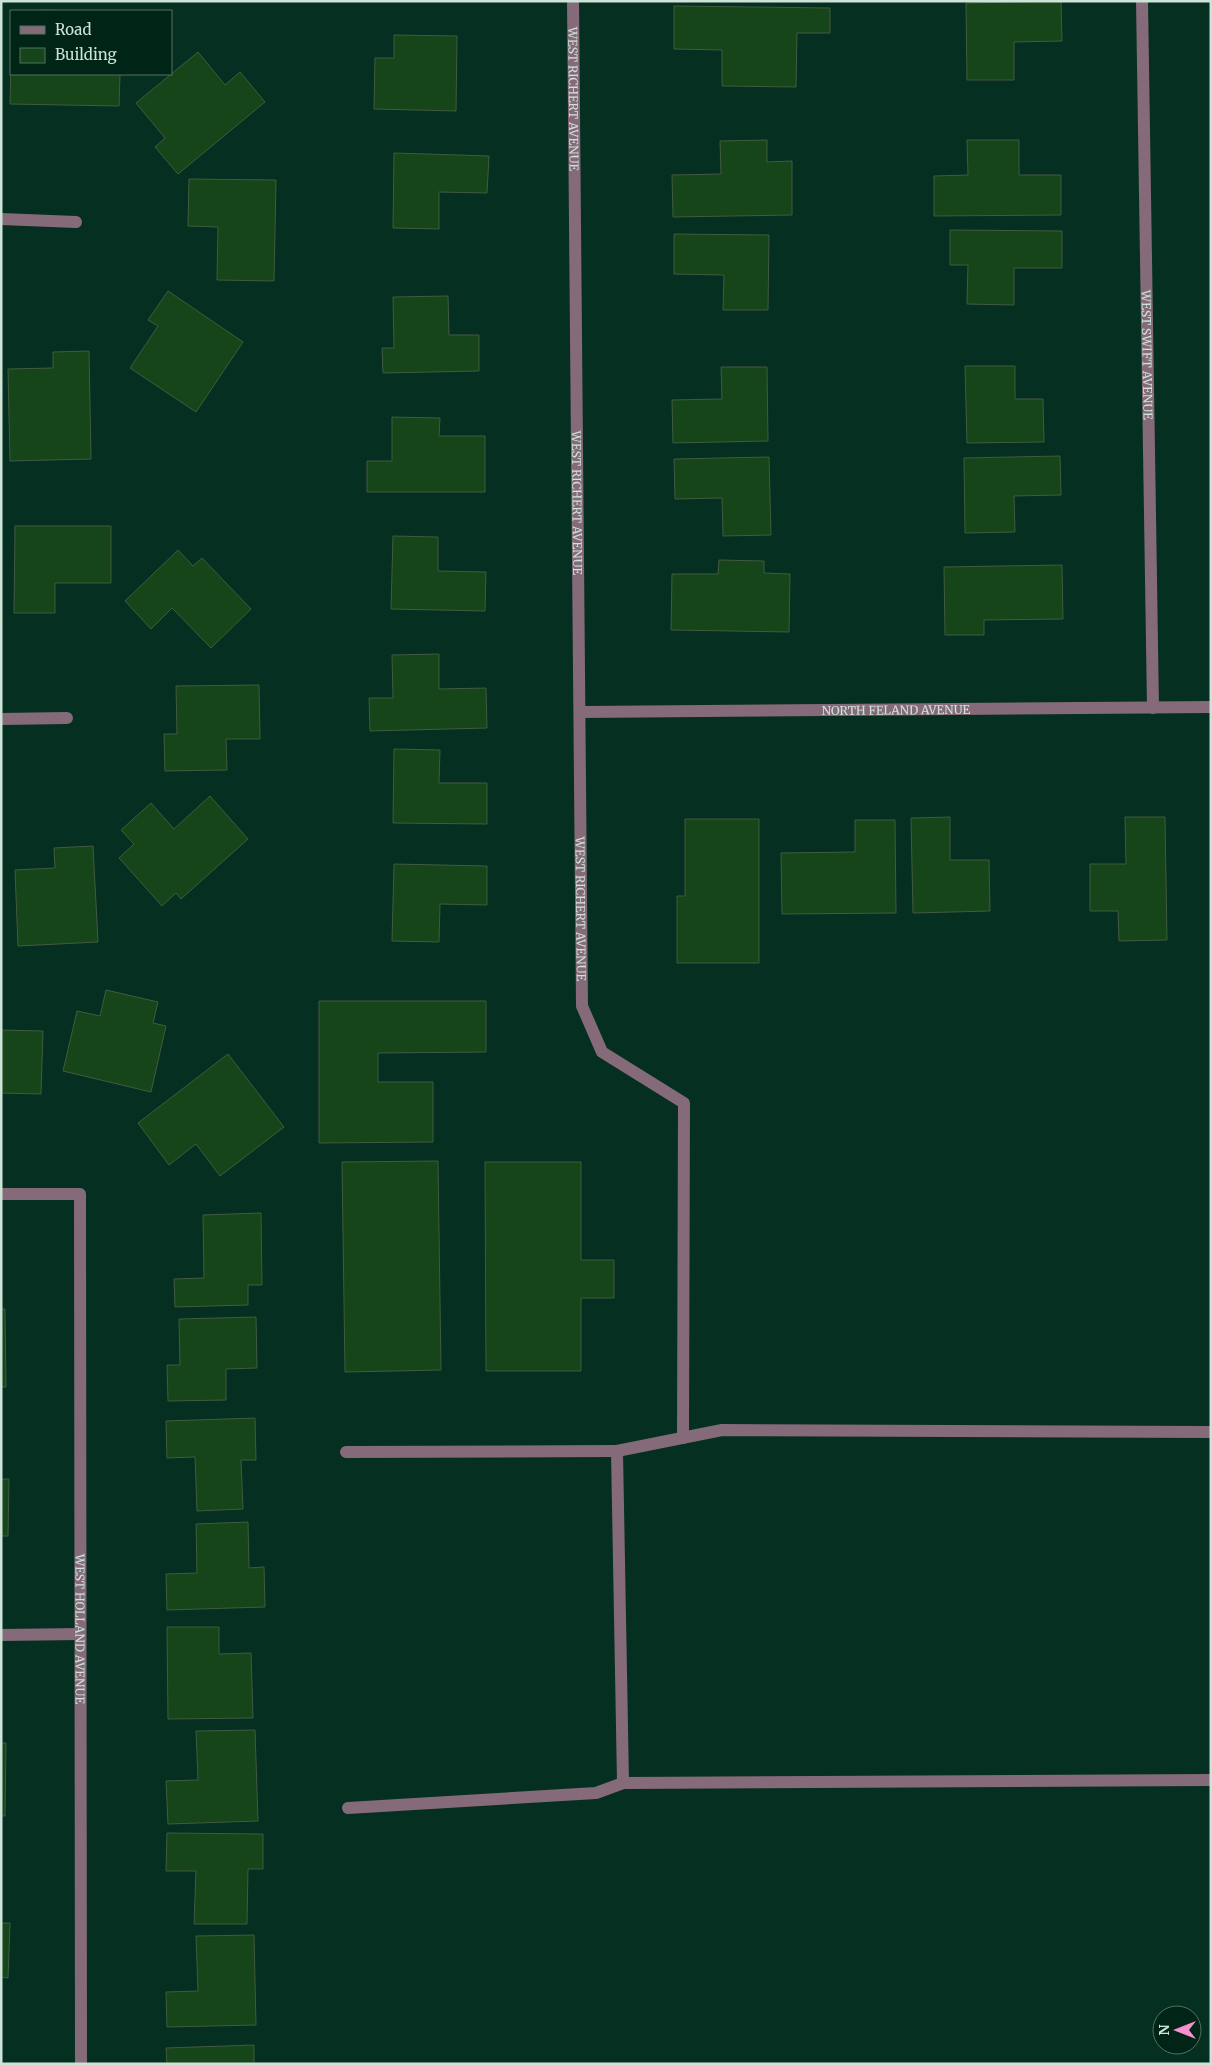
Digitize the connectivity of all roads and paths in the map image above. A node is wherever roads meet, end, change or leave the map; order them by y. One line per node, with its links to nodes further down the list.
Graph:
1 (573, 1): 7 (street, WEST RICHERT AVENUE)
2 (1142, 1): 5 (street, WEST SWIFT AVENUE)
3 (1, 219): 4 (street)
4 (76, 222)
5 (1154, 708): 6 (street, NORTH FELAND AVENUE); 7 (street, NORTH FELAND AVENUE)
6 (1211, 708)
7 (581, 712): 12 (street, WEST RICHERT AVENUE)
8 (67, 718): 9 (street)
9 (1, 719)
10 (1, 1194): 15 (street, WEST HOLLAND AVENUE)
11 (1211, 1432): 12 (street)
12 (683, 1438): 13 (street)
13 (617, 1451): 14 (street); 18 (street)
14 (346, 1452)
15 (80, 1634): 16 (street); 20 (street, WEST HOLLAND AVENUE)
16 (1, 1635)
17 (1211, 1780): 18 (street)
18 (623, 1783): 19 (street)
19 (348, 1808)
20 (81, 2064)

